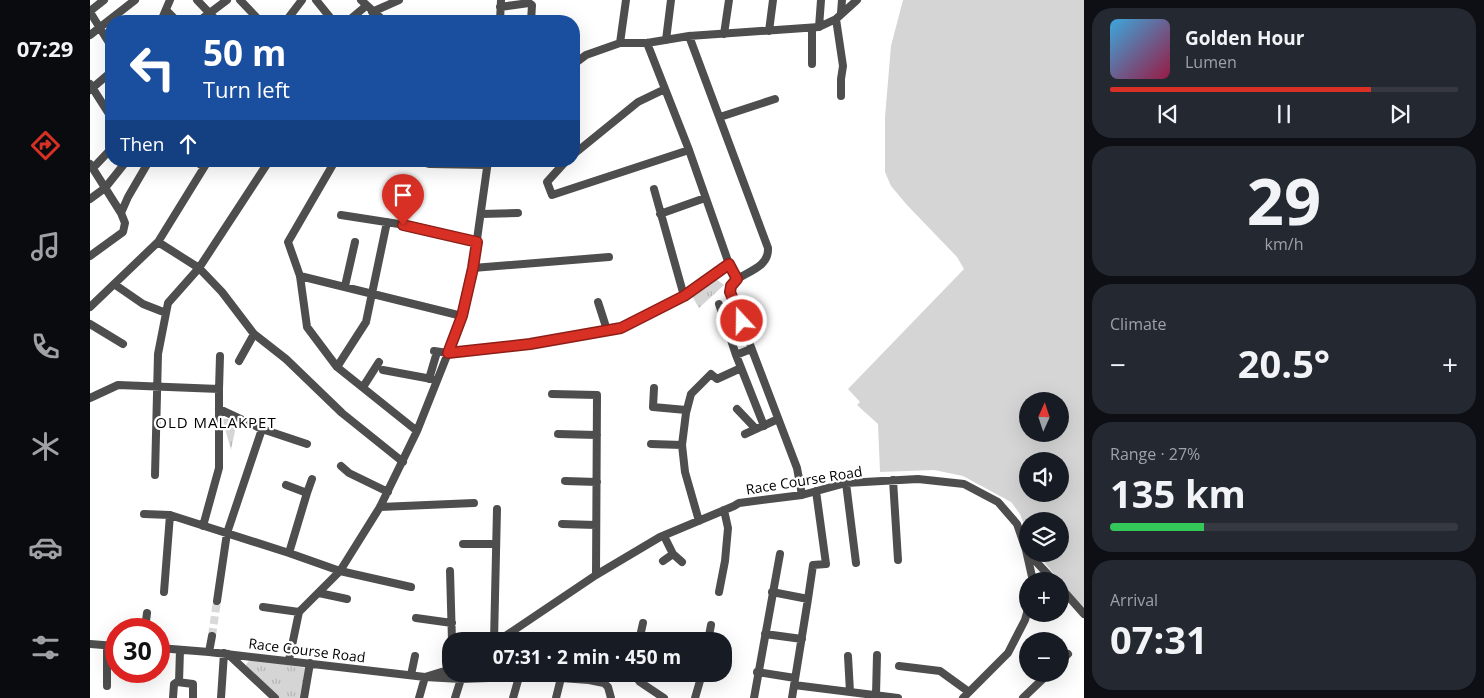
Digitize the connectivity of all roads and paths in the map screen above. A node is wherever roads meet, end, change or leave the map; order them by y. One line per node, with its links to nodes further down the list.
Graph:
1 (104, 0): 20 (street)
2 (135, 0): 23 (street)
3 (170, 0): 19 (street)
4 (197, 0): 22 (street)
5 (227, 0): 22 (street)
6 (240, 0): 28 (street)
7 (302, 0): 29 (street)
8 (316, 0): 30 (street)
9 (399, 0): 21 (street)
10 (626, 0): 45 (street)
11 (671, 0): 43 (street)
12 (729, 0): 39 (street)
13 (773, 0): 38 (street)
14 (821, 0): 36 (street)
15 (842, 0): 34 (street)
16 (857, 0): 34 (street)
17 (364, 3): 21 (street); 31 (street)
18 (500, 4): 33 (street)
19 (166, 10): 24 (street); 25 (street)
20 (90, 12): 37 (street)
21 (372, 12): 32 (street)
22 (208, 13): 26 (street); 27 (street)
23 (116, 15)
24 (164, 15)
25 (171, 15)
26 (206, 15)
27 (210, 15)
28 (254, 15)
29 (292, 15)
30 (328, 15)
31 (353, 15)
32 (376, 15)
33 (531, 15)
34 (838, 16): 36 (street); 51 (street)
35 (105, 23): 37 (street)
36 (816, 27): 38 (street); 47 (street)
37 (99, 28): 40 (street); 42 (street)
38 (769, 31): 39 (street)
39 (724, 34): 41 (street)
40 (90, 35)
41 (689, 36): 43 (street); 54 (street)
42 (105, 37)
43 (666, 40): 44 (street)
44 (648, 42): 45 (street); 50 (street)
45 (620, 43): 46 (street)
46 (580, 60)
47 (812, 64)
48 (105, 77): 49 (street)
49 (91, 88): 53 (street)
50 (665, 89): 55 (street); 56 (street)
51 (841, 96)
52 (775, 99): 54 (street)
53 (105, 108)
54 (720, 117): 85 (street)
55 (580, 149)
56 (689, 150): 65 (street); 68 (street)
57 (105, 154): 58 (street)
58 (91, 166): 66 (street)
59 (122, 167): 66 (street)
60 (146, 167): 70 (street)
61 (204, 167): 76 (street)
62 (265, 167): 82 (street)
63 (332, 167): 84 (street)
64 (487, 167): 72 (street)
65 (561, 167)
66 (105, 188): 69 (street); 70 (street)
67 (654, 189): 73 (street)
68 (705, 198): 73 (street); 81 (street)
69 (90, 199)
70 (121, 213): 79 (street)
71 (518, 213): 72 (street)
72 (481, 214): 78 (street)
73 (660, 214): 89 (street)
74 (341, 215): 75 (street)
75 (387, 222): 78 (street); 88 (street)
76 (158, 242): 82 (street); 86 (street)
77 (355, 242): 87 (street)
78 (477, 242): 83 (street)
79 (90, 256)
80 (609, 257): 83 (street)
81 (729, 264): 85 (street); 89 (street)
82 (200, 268): 93 (street); 97 (street)
83 (473, 268): 94 (street)
84 (300, 276): 87 (street); 105 (street)
85 (737, 279): 99 (street)
86 (114, 284): 91 (street); 93 (street)
87 (345, 286): 88 (street)
88 (372, 292): 94 (street); 105 (street)
89 (684, 296): 96 (street)
90 (598, 302): 96 (street)
91 (91, 303)
92 (719, 304): 101 (street)
93 (166, 313): 109 (street)
94 (462, 316): 100 (street)
95 (90, 324): 98 (street)
96 (607, 330): 100 (street)
97 (254, 334): 103 (street); 129 (street)
98 (123, 344)
99 (751, 349): 101 (street); 118 (street)
100 (448, 353): 108 (street); 108 (street)
101 (736, 355): 106 (street)
102 (220, 356): 112 (street)
103 (239, 361)
104 (379, 362): 110 (street)
105 (337, 367): 110 (street)
106 (741, 368): 117 (street); 119 (street)
107 (383, 370): 108 (street)
108 (433, 380): 122 (street)
109 (156, 387): 112 (street); 114 (street); 131 (street)
110 (363, 387): 122 (street)
111 (654, 388): 117 (street)
112 (219, 389): 115 (street)
113 (552, 394): 125 (street)
114 (90, 398)
115 (219, 409): 120 (street); 151 (street)
116 (738, 409): 121 (street)
117 (686, 410): 128 (street)
118 (778, 419): 119 (street); 141 (street)
119 (764, 426): 121 (street)
120 (262, 429): 126 (street); 153 (street)
121 (756, 430): 124 (street)
122 (416, 431): 129 (street)
123 (558, 434): 125 (street)
124 (745, 434)
125 (597, 435): 135 (street)
126 (307, 444)
127 (651, 444): 128 (street)
128 (682, 445): 148 (street)
129 (403, 462): 139 (street)
130 (341, 466): 139 (street)
131 (155, 475)
132 (312, 478): 140 (street)
133 (893, 480): 136 (street, Race Course Road); 152 (street, Race Course Road); 161 (street)
134 (565, 481): 135 (street)
135 (597, 482): 150 (street)
136 (846, 483): 138 (street, Race Course Road); 164 (street)
137 (286, 485): 140 (street)
138 (816, 491): 141 (street, Race Course Road); 176 (street)
139 (388, 492): 143 (street)
140 (307, 493): 157 (street)
141 (802, 495): 145 (street, Race Course Road)
142 (474, 502): 143 (street)
143 (380, 507): 166 (street)
144 (497, 509): 156 (street)
145 (724, 510): 148 (street, Race Course Road); 171 (street)
146 (144, 514): 147 (street)
147 (170, 515): 151 (street); 170 (street)
148 (699, 520): 154 (street, Race Course Road)
149 (562, 524): 150 (street)
150 (596, 524): 168 (street)
151 (203, 526): 153 (street)
152 (1019, 529)
153 (227, 533): 157 (street); 177 (street)
154 (664, 536): 158 (street); 168 (street, Race Course Road)
155 (463, 544): 156 (street)
156 (496, 544): 189 (street)
157 (289, 553): 166 (street)
158 (673, 554): 160 (street); 162 (street)
159 (780, 554): 172 (street)
160 (663, 560)
161 (898, 560)
162 (682, 562)
163 (1037, 562): 167 (street)
164 (856, 563)
165 (450, 570): 185 (street)
166 (340, 571): 169 (street); 173 (street)
167 (1046, 572)
168 (596, 574): 190 (street, Race Course Road)
169 (411, 587)
170 (164, 592)
171 (719, 592)
172 (772, 592): 176 (street); 193 (street)
173 (319, 593): 175 (street); 179 (street)
174 (1069, 597): 181 (street)
175 (347, 599)
176 (808, 599): 195 (street)
177 (216, 601)
178 (263, 606): 179 (street)
179 (299, 612): 205 (street)
180 (147, 613): 182 (street)
181 (1084, 614)
182 (146, 618)
183 (416, 618): 185 (street)
184 (1024, 622): 226 (street)
185 (452, 623): 188 (street)
186 (643, 623): 191 (street)
187 (711, 625): 192 (street)
188 (452, 632)
189 (496, 632)
190 (509, 632)
191 (641, 632)
192 (710, 632)
193 (765, 634): 195 (street); 209 (street)
194 (212, 636): 200 (street)
195 (802, 639): 213 (street)
196 (90, 644): 197 (street)
197 (105, 645)
198 (170, 649): 199 (street, Race Course Road)
199 (180, 650): 200 (street, Race Course Road); 214 (street)
200 (210, 652): 201 (street, Race Course Road)
201 (226, 654): 205 (street, Race Course Road); 229 (street); 230 (street)
202 (877, 655): 225 (street)
203 (415, 656): 210 (street)
204 (848, 656): 224 (street)
205 (289, 660): 206 (street, Race Course Road)
206 (310, 663): 210 (street, Race Course Road); 231 (street)
207 (899, 666): 226 (street)
208 (442, 672): 211 (street, Race Course Road)
209 (757, 672): 213 (street); 239 (street)
210 (411, 675): 211 (street, Race Course Road)
211 (425, 677): 212 (street); 232 (street)
212 (442, 678)
213 (794, 681): 224 (street); 240 (street)
214 (179, 682): 227 (street); 228 (street)
215 (460, 682): 233 (street)
216 (518, 682): 234 (street)
217 (560, 682): 235 (street)
218 (595, 682): 236 (street)
219 (640, 682): 237 (street)
220 (700, 682): 238 (street)
221 (1040, 682): 242 (street)
222 (106, 683): 223 (street)
223 (106, 686)
224 (850, 692): 225 (street)
225 (876, 695): 241 (street)
226 (966, 695)
227 (174, 698)
228 (193, 698)
229 (221, 698)
230 (275, 698)
231 (304, 698)
232 (419, 698)
233 (455, 698)
234 (513, 698)
235 (556, 698)
236 (611, 698)
237 (664, 698)
238 (695, 698)
239 (754, 698)
240 (792, 698)
241 (898, 698)
242 (1023, 698)

